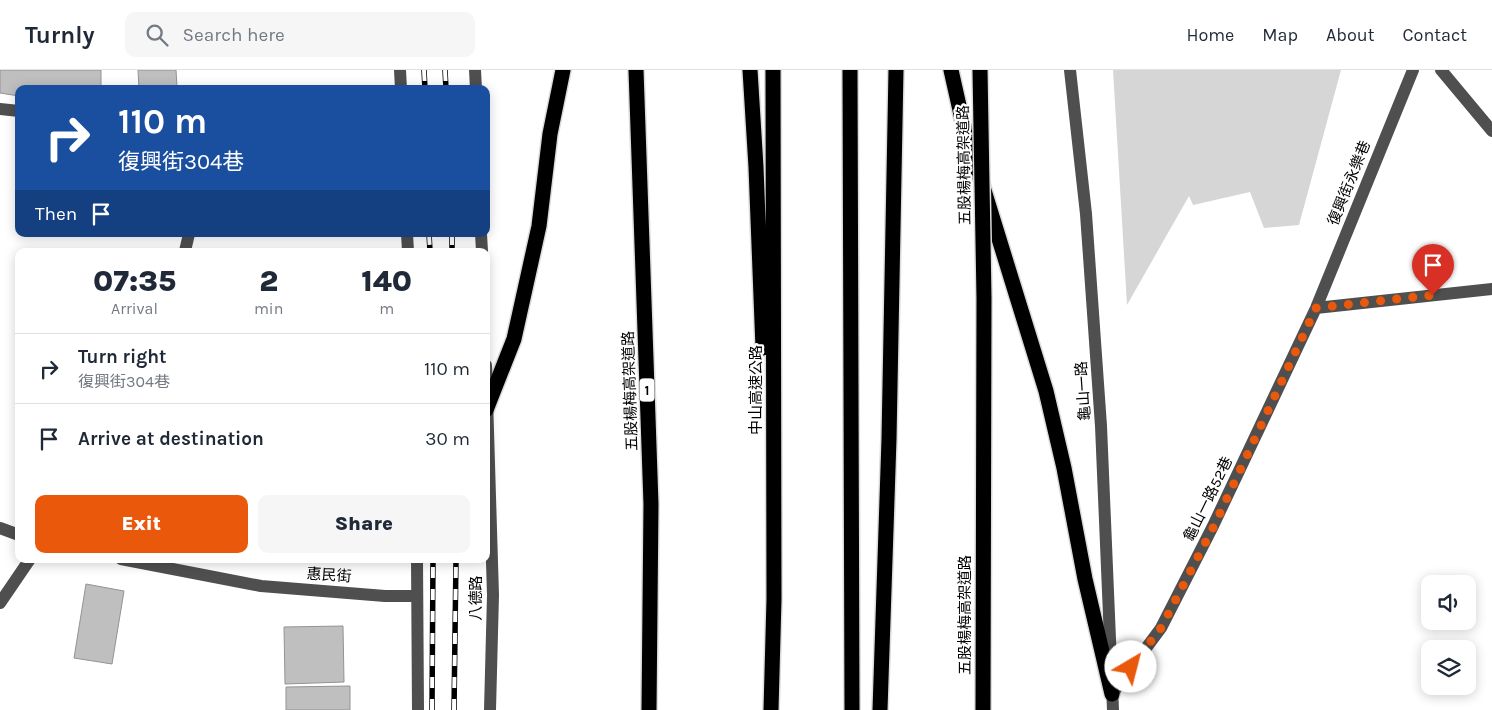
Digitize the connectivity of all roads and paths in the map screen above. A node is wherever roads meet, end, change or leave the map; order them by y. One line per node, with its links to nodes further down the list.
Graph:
1 (400, 70): 14 (street)
2 (475, 70): 15 (street)
3 (563, 70): 21 (highway)
4 (636, 70): 34 (highway, 五股楊梅高架道路 / 1)
5 (750, 70): 29 (highway)
6 (773, 70): 29 (highway, 中山高速公路)
7 (850, 70): 36 (highway)
8 (896, 70): 37 (highway)
9 (951, 70): 31 (highway)
10 (980, 70): 38 (highway, 五股楊梅高架道路, bridge)
11 (1070, 70): 31 (street, 龜山一路)
12 (1413, 70): 20 (street, 復興街永樂巷)
13 (1441, 70): 18 (street)
14 (401, 85)
15 (476, 85)
16 (0, 109): 17 (street)
17 (15, 111)
18 (1492, 131)
19 (1492, 289): 20 (street)
20 (1316, 308): 31 (street, 龜山一路52巷)
21 (490, 401)
22 (490, 502): 33 (street, 八德路)
23 (0, 528): 24 (street)
24 (15, 534)
25 (27, 563): 30 (street)
26 (142, 563): 28 (street, 惠民街)
27 (417, 563): 28 (street)
28 (417, 596): 32 (street)
29 (774, 599): 35 (highway, 中山高速公路)
30 (0, 603)
31 (1112, 694): 39 (street, 龜山一路)
32 (418, 710)
33 (490, 710)
34 (649, 710)
35 (772, 710)
36 (852, 710)
37 (880, 710)
38 (983, 710)
39 (1113, 710)

